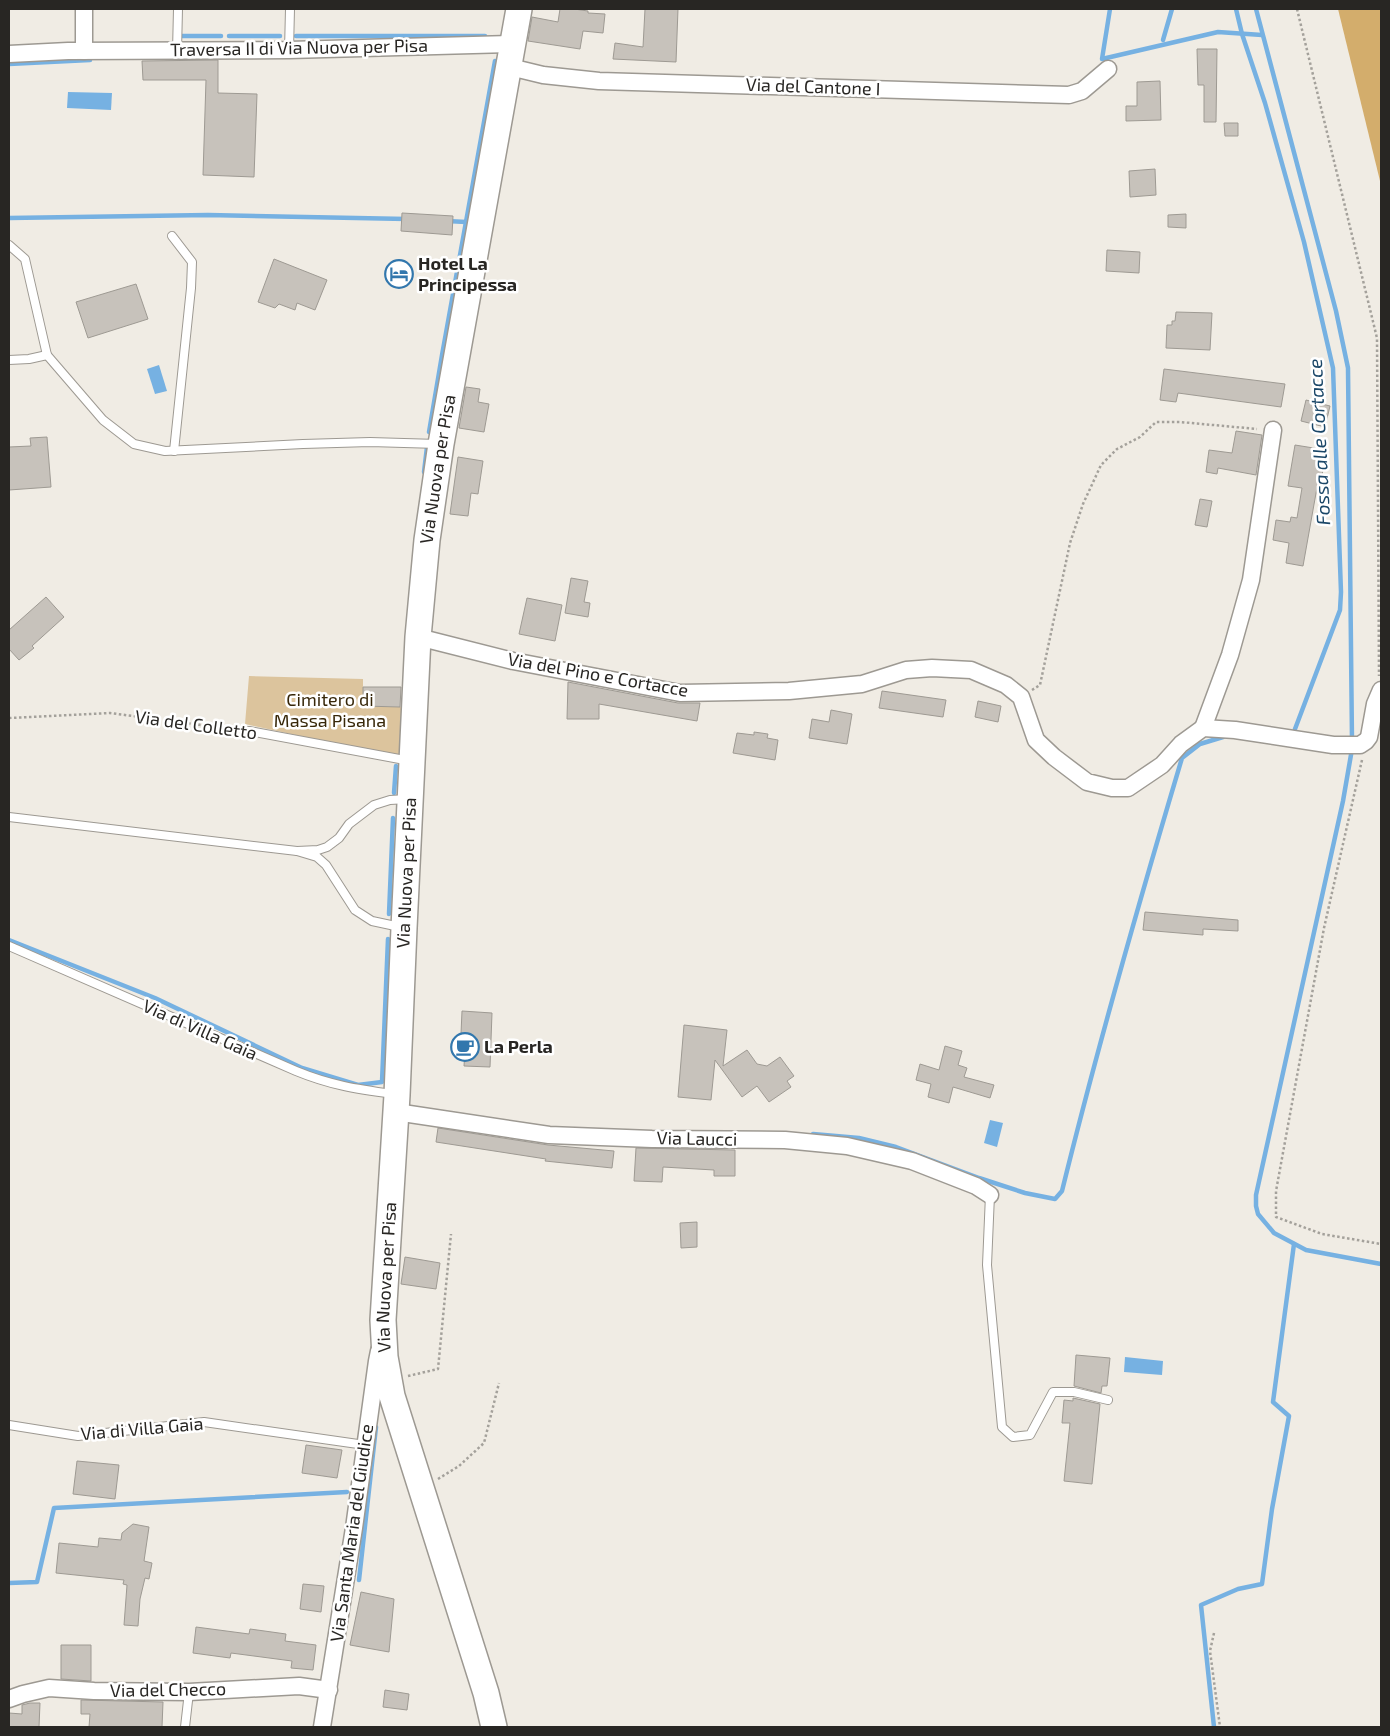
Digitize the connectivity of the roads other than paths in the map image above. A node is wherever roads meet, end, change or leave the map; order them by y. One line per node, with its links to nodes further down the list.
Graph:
1 (84, 9): 7 (street)
2 (178, 9): 5 (lane)
3 (290, 9): 6 (lane)
4 (519, 9): 9 (main road, Via Nuova per Pisa)
5 (177, 50): 6 (street, Traversa II di Via Nuova per Pisa); 7 (street, Traversa II di Via Nuova per Pisa)
6 (288, 50): 9 (street, Traversa II di Via Nuova per Pisa)
7 (84, 51): 8 (street)
8 (9, 54)
9 (512, 55): 10 (street, Via del Cantone I); 16 (main road, Via Nuova per Pisa)
10 (1108, 69)
11 (172, 236): 17 (lane)
12 (9, 244): 13 (lane)
13 (47, 355): 14 (lane); 17 (lane)
14 (9, 360)
15 (1273, 430): 20 (street)
16 (441, 444): 17 (lane); 18 (main road, Via Nuova per Pisa)
17 (174, 451)
18 (418, 638): 20 (street, Via del Pino e Cortacce); 22 (main road, Via Nuova per Pisa)
19 (1380, 691): 20 (street)
20 (1203, 728)
21 (249, 731): 22 (lane, Via del Colletto)
22 (412, 761): 23 (main road, Via Nuova per Pisa)
23 (410, 799): 25 (lane); 26 (main road, Via Nuova per Pisa)
24 (9, 817): 25 (lane)
25 (297, 851): 26 (lane)
26 (404, 928): 28 (main road, Via Nuova per Pisa)
27 (9, 946): 28 (lane, Via di Villa Gaia)
28 (397, 1104): 29 (street, Via Laucci); 30 (main road, Via Nuova per Pisa)
29 (990, 1194): 31 (lane)
30 (383, 1339): 33 (street, Via Santa Maria del Giudice); 39 (main road, Via Nuova per Pisa)
31 (1108, 1400)
32 (9, 1425): 33 (lane, Via di Villa Gaia)
33 (365, 1445): 34 (street, Via Santa Maria del Giudice)
34 (329, 1690): 35 (street, Via del Checco); 38 (street, Via Santa Maria del Giudice)
35 (189, 1692): 36 (street, Via del Checco); 37 (lane)
36 (9, 1699)
37 (185, 1727)
38 (322, 1727)
39 (494, 1727)

